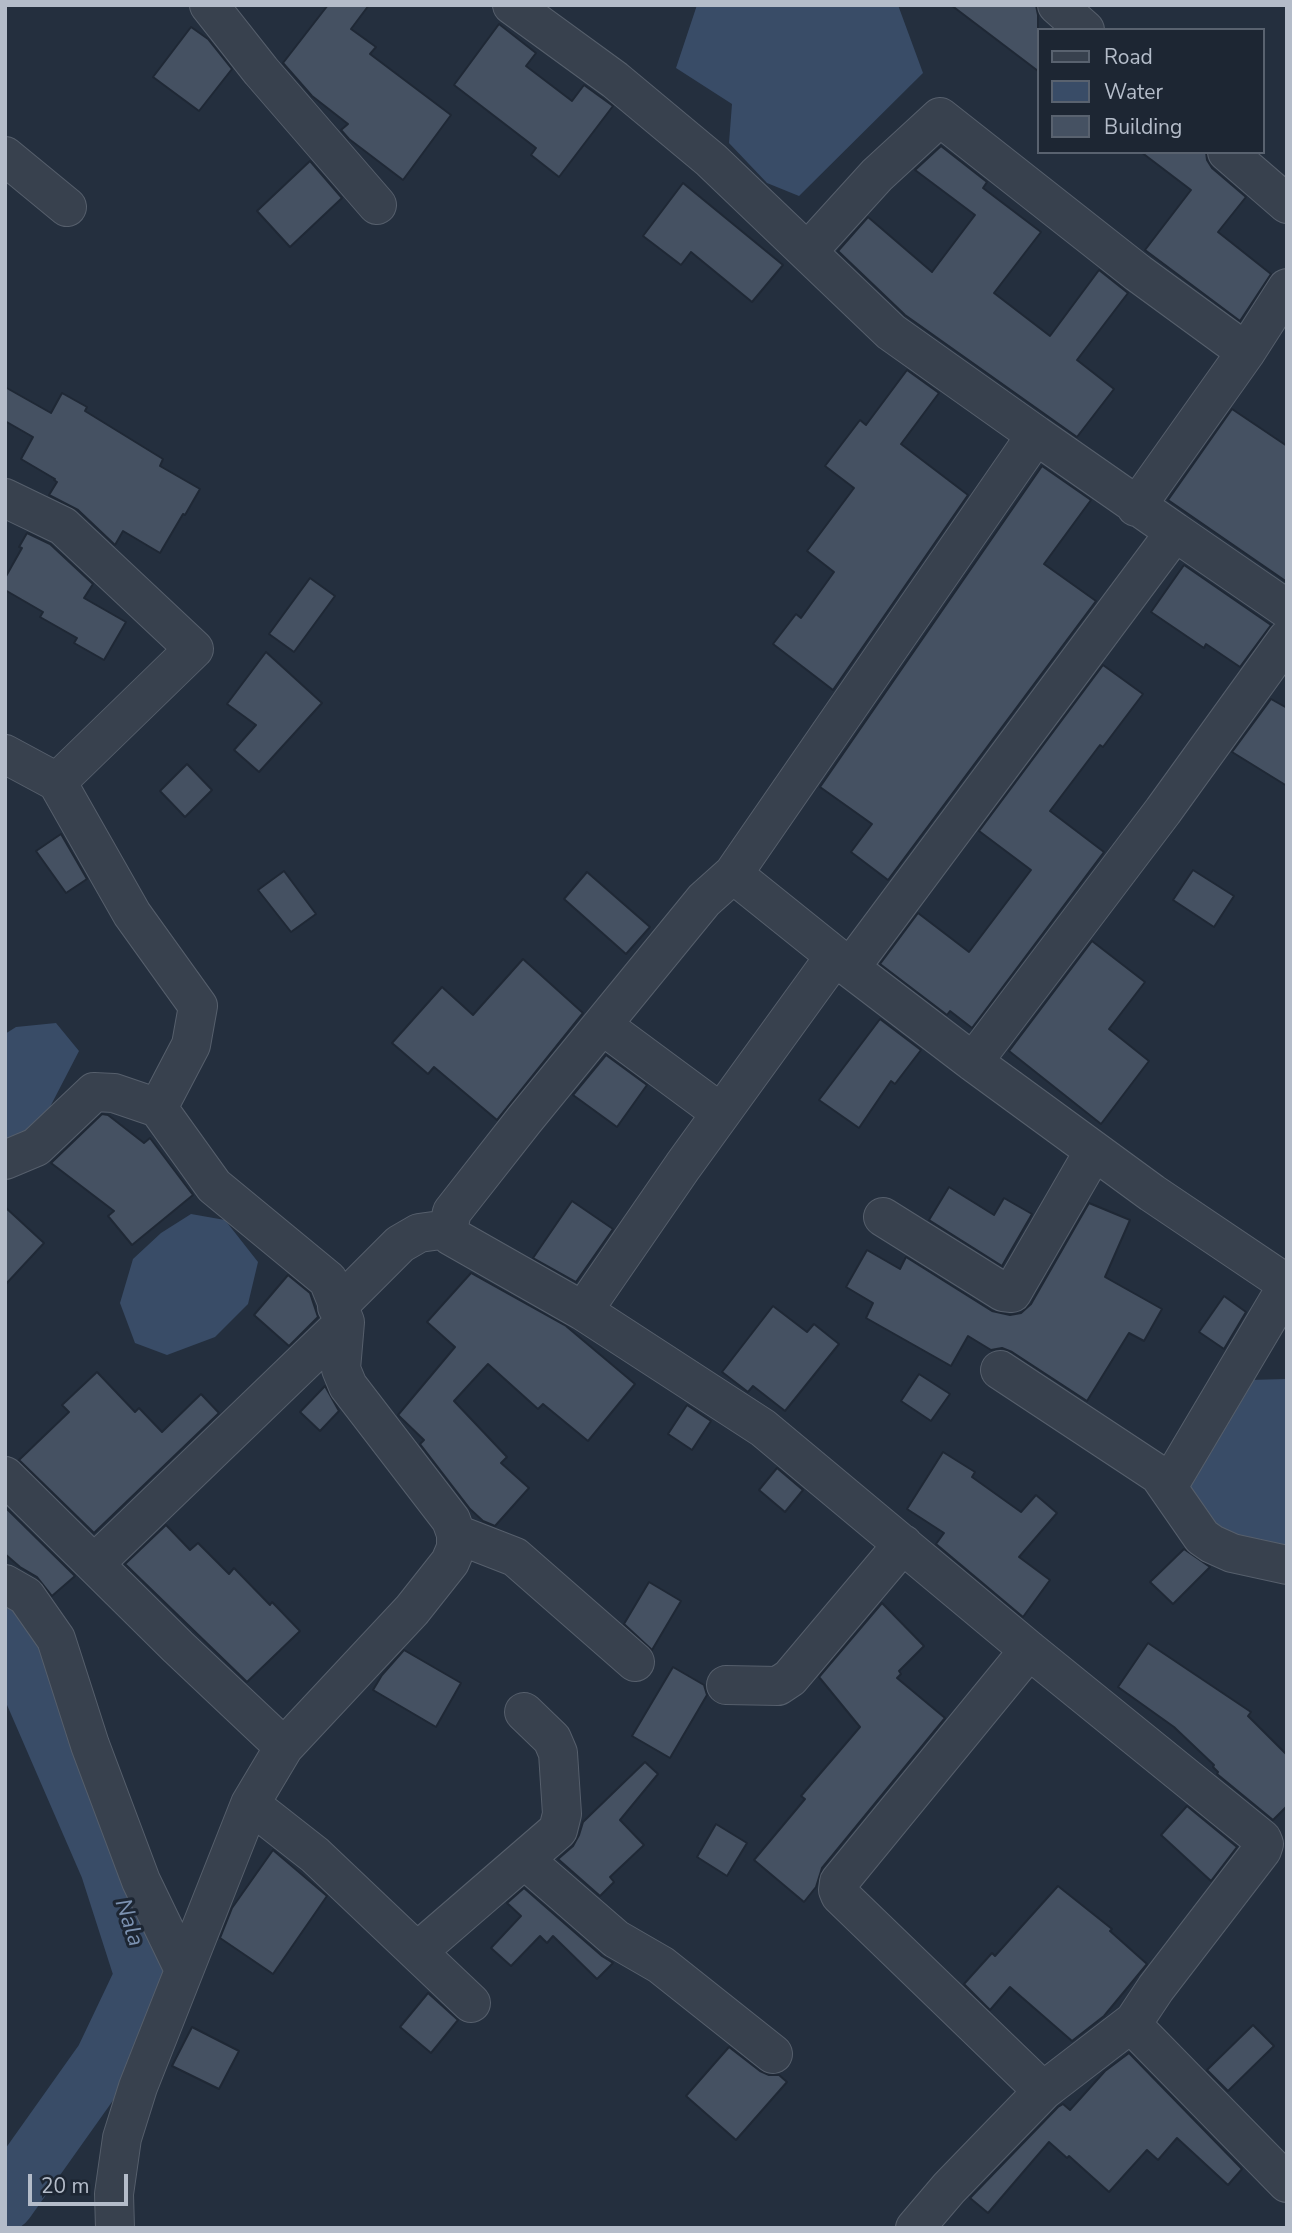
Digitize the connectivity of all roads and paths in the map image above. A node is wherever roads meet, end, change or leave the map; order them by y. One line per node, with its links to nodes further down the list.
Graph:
1 (209, 5): 8 (street)
2 (512, 5): 10 (street)
3 (1057, 5): 4 (street)
4 (1083, 28)
5 (1229, 154): 7 (street)
6 (5, 156): 9 (street)
7 (1287, 204)
8 (377, 205)
9 (67, 206)
10 (808, 251): 12 (street); 13 (street)
11 (1287, 288): 12 (street)
12 (1245, 352): 15 (street)
13 (1036, 435): 15 (street); 21 (street)
14 (5, 498): 20 (street)
15 (1136, 507): 16 (street)
16 (1175, 532): 17 (street); 22 (street)
17 (1287, 608)
18 (1287, 639): 24 (street)
19 (5, 754): 20 (street)
20 (57, 782): 25 (street)
21 (733, 874): 22 (street); 23 (street)
22 (843, 962): 24 (street); 26 (street)
23 (602, 1025): 26 (street); 30 (street)
24 (973, 1062): 27 (street)
25 (158, 1108): 28 (street); 33 (street)
26 (721, 1113): 32 (street)
27 (1094, 1151): 29 (street); 31 (street)
28 (5, 1160)
29 (883, 1217)
30 (448, 1229): 32 (street); 33 (street)
31 (1287, 1285): 36 (street)
32 (583, 1311): 38 (street)
33 (341, 1314): 37 (street); 39 (street)
34 (1000, 1370): 36 (street)
35 (5, 1476): 39 (street)
36 (1169, 1485): 40 (street)
37 (456, 1534): 43 (street); 46 (street)
38 (903, 1544): 42 (street); 44 (street)
39 (94, 1564): 46 (street)
40 (1287, 1565)
41 (5, 1584): 51 (street)
42 (1028, 1650): 48 (street); 55 (street)
43 (635, 1662)
44 (726, 1685)
45 (524, 1712): 49 (street)
46 (284, 1747): 47 (street)
47 (250, 1804): 50 (street); 51 (street)
48 (1275, 1850): 53 (street)
49 (525, 1860): 50 (street); 54 (street)
50 (418, 1951): 52 (street)
51 (184, 1970): 58 (street)
52 (471, 2003)
53 (1134, 2021): 55 (street); 56 (street)
54 (773, 2054)
55 (1044, 2091): 57 (street)
56 (1287, 2183)
57 (921, 2225)
58 (115, 2228)

